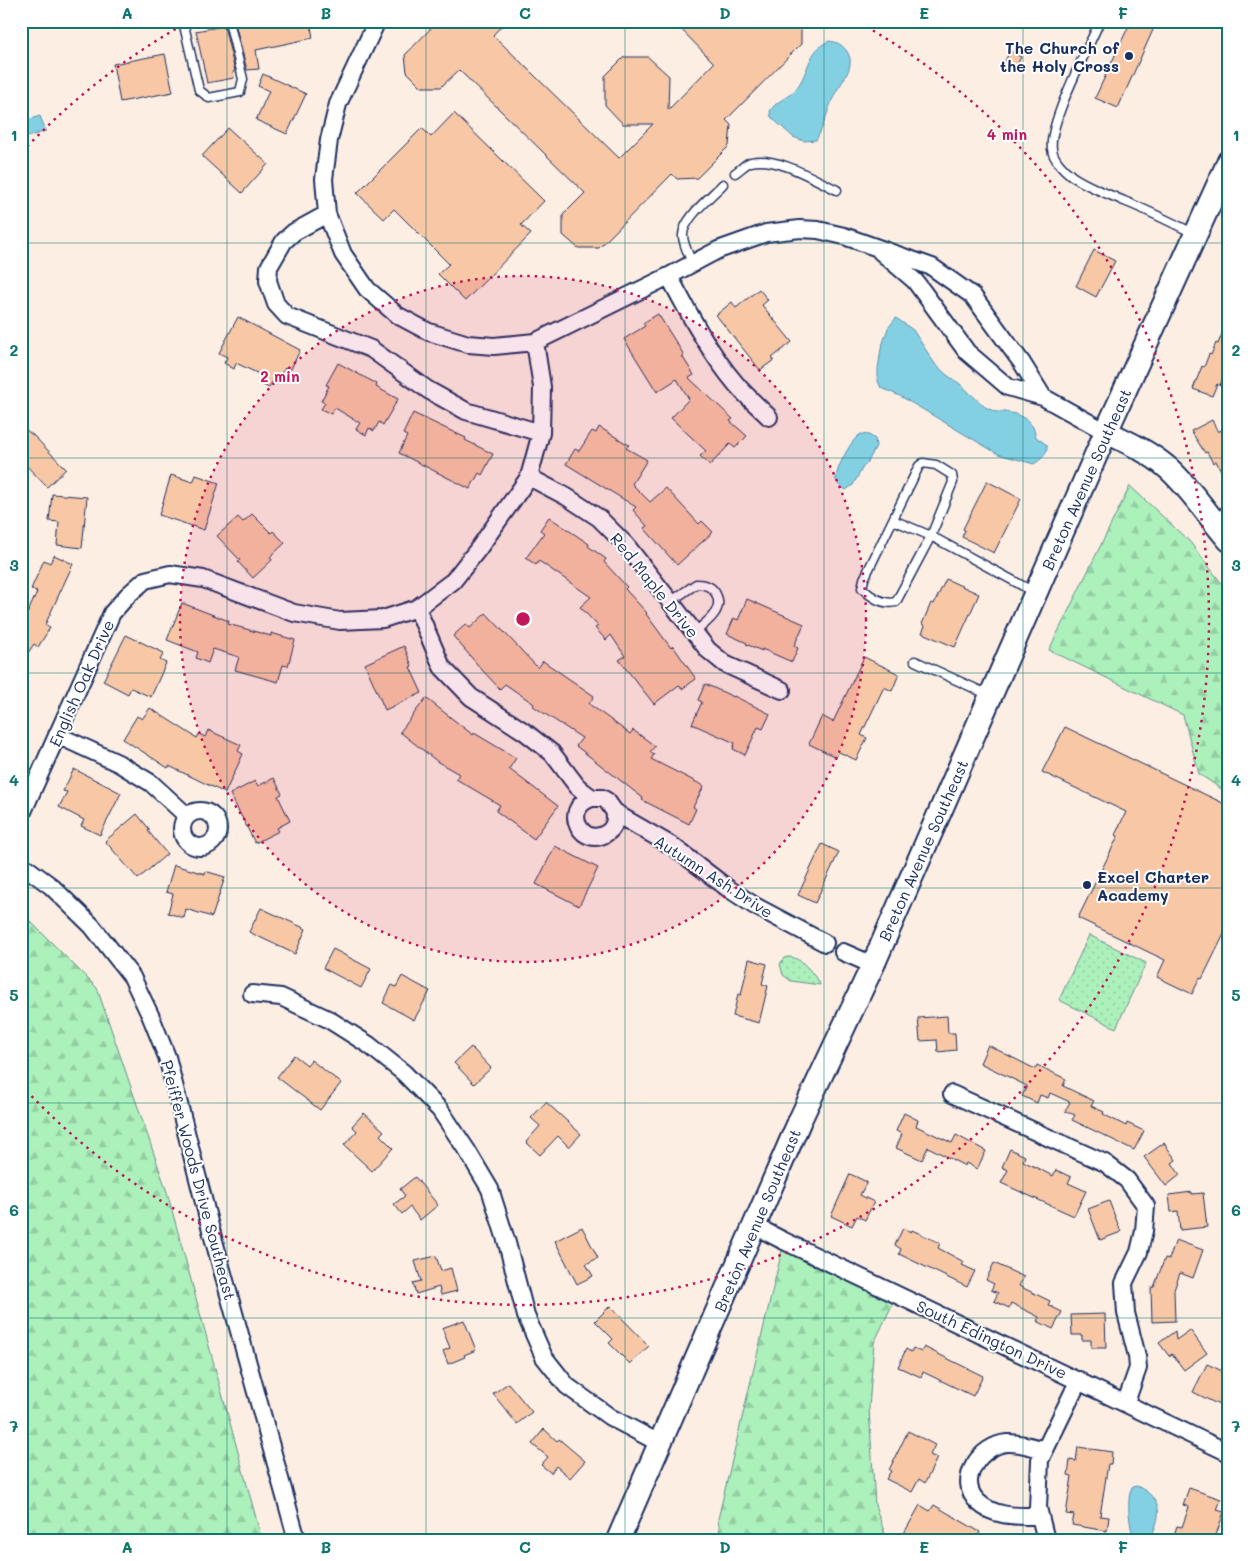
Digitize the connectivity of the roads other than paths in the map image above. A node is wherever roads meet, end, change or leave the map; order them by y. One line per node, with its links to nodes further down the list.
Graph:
1 (182, 21): 2 (lane)
2 (229, 21)
3 (377, 21): 9 (street)
4 (1100, 21): 10 (lane)
5 (1229, 161): 10 (main road, Breton Avenue Southeast)
6 (735, 173): 8 (lane)
7 (723, 184): 12 (lane)
8 (837, 190)
9 (327, 214): 14 (street); 18 (street)
10 (1195, 234): 17 (main road, Breton Avenue Southeast)
11 (872, 245): 12 (street); 15 (street); 15 (street)
12 (692, 263): 13 (street)
13 (669, 276): 14 (street); 16 (street)
14 (535, 342): 18 (street, English Oak Drive)
15 (1043, 397): 17 (street)
16 (769, 417)
17 (1106, 432): 21 (main road); 23 (main road, Breton Avenue Southeast)
18 (542, 433): 19 (street, English Oak Drive)
19 (529, 477): 24 (street, Red Maple Drive); 25 (street, English Oak Drive)
20 (894, 520): 22 (lane); 22 (lane); 22 (lane)
21 (1224, 526)
22 (930, 536): 23 (lane)
23 (1036, 593): 29 (main road, Breton Avenue Southeast)
24 (670, 602): 26 (street, Red Maple Drive); 26 (lane)
25 (417, 608): 30 (street, English Oak Drive); 31 (street, Autumn Ash Drive)
26 (694, 632): 28 (street, Red Maple Drive)
27 (915, 661): 29 (lane)
28 (782, 690)
29 (991, 696): 40 (main road, Breton Avenue Southeast)
30 (57, 735): 34 (street, English Oak Drive); 35 (street)
31 (578, 786): 32 (street, Autumn Ash Drive); 33 (street)
32 (592, 798): 33 (street); 36 (street, Autumn Ash Drive)
33 (578, 809): 36 (street)
34 (21, 816)
35 (187, 816)
36 (614, 818): 38 (street, Autumn Ash Drive)
37 (21, 864): 50 (street, Pfeiffer Woods Drive Southeast)
38 (825, 942)
39 (843, 952): 40 (street)
40 (873, 965): 43 (main road, Breton Avenue Southeast)
41 (252, 994): 46 (street)
42 (952, 1094): 45 (street)
43 (755, 1226): 44 (street, South Edington Drive); 46 (main road, Breton Avenue Southeast)
44 (1079, 1380): 45 (street, South Edington Drive); 47 (street)
45 (1126, 1402): 48 (street, South Edington Drive)
46 (660, 1444): 51 (main road, Breton Avenue Southeast)
47 (1045, 1450): 49 (street); 49 (street)
48 (1229, 1452)
49 (1040, 1516): 52 (street)
50 (297, 1540)
51 (618, 1540)
52 (1046, 1540)

